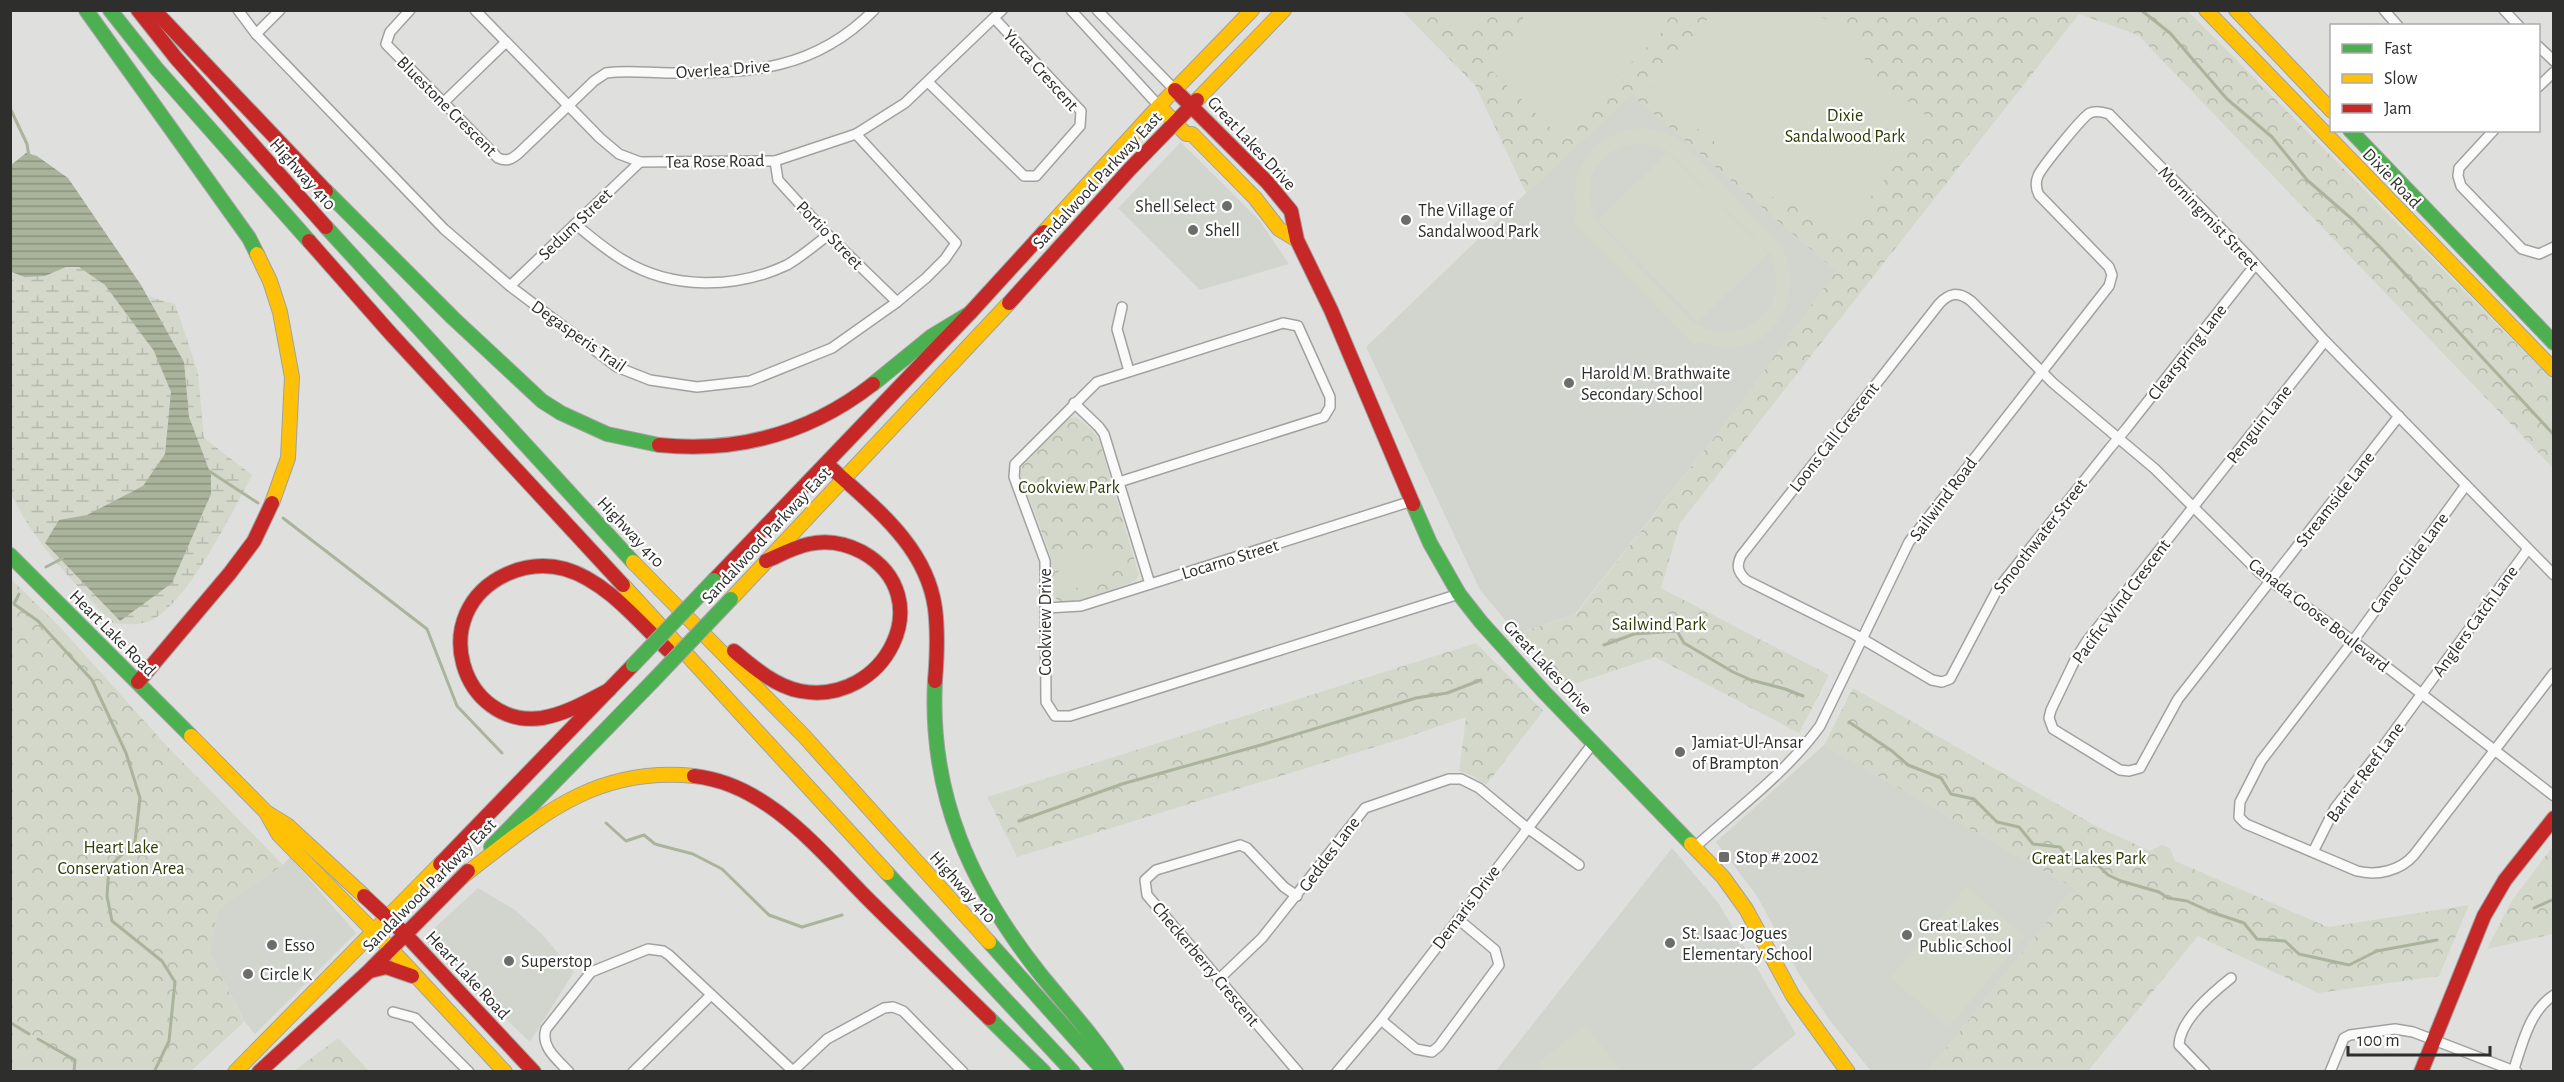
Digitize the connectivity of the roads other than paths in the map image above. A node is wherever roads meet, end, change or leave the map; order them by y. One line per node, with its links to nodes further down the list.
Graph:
1 (86, 10): 77 (main road)
2 (110, 10): 75 (main road)
3 (138, 10): 68 (main road, Highway 410)
4 (154, 10): 49 (main road)
5 (238, 10): 22 (street, Degasperis Trail)
6 (280, 10): 22 (street)
7 (410, 10): 30 (street, Bluestone Crescent)
8 (475, 10): 23 (street, Tea Rose Road)
9 (874, 10): 32 (street, Overlea Drive)
10 (1002, 10): 19 (street, Tea Rose Road)
11 (1071, 10): 33 (street)
12 (1097, 10): 29 (street)
13 (1252, 10): 29 (main road, Sandalwood Parkway East)
14 (1284, 10): 31 (main road, Sandalwood Parkway East)
15 (2206, 10): 52 (main road, Dixie Road)
16 (2236, 10): 34 (main road)
17 (2384, 10): 20 (street)
18 (2504, 10): 21 (street)
19 (994, 18): 27 (street, Tea Rose Road); 27 (street, Yucca Crescent)
20 (2396, 24)
21 (2516, 24)
22 (256, 34): 46 (street, Degasperis Trail)
23 (506, 42): 30 (street); 32 (street, Tea Rose Road)
24 (2540, 48): 25 (street)
25 (2553, 61)
26 (2553, 72): 28 (street)
27 (928, 82): 38 (street, Tea Rose Road)
28 (2540, 85)
29 (1175, 90): 31 (main road, Great Lakes Drive); 33 (main road, Sandalwood Parkway East)
30 (443, 103): 32 (street, Bluestone Crescent)
31 (1191, 105): 35 (main road, Sandalwood Parkway East); 43 (main road, Great Lakes Drive)
32 (568, 106): 40 (street, Tea Rose Road)
33 (1158, 106): 35 (main road, Great Lakes Drive); 49 (main road, Sandalwood Parkway East)
34 (2330, 110)
35 (1174, 122): 43 (main road, Great Lakes Drive); 59 (main road, Sandalwood Parkway East)
36 (2352, 132): 51 (main road, Dixie Road)
37 (2492, 132): 44 (street)
38 (856, 134): 39 (street, Tea Rose Road); 47 (street, Degasperis Trail)
39 (775, 161): 40 (street, Tea Rose Road); 42 (street, Portio Street)
40 (640, 162): 41 (street, Sedum Street)
41 (575, 224): 42 (street); 46 (street, Sedum Street)
42 (828, 235): 47 (street, Portio Street)
43 (1297, 240): 62 (main road, Great Lakes Drive)
44 (2553, 247)
45 (2255, 265): 50 (street, Morningmist Street); 54 (street, Morningmist Street); 57 (street, Clearspring Lane)
46 (510, 286): 47 (street, Degasperis Trail)
47 (897, 302)
48 (1122, 307): 53 (street)
49 (970, 314): 58 (main road, Sandalwood Parkway East)
50 (2325, 341): 56 (street, Morningmist Street); 63 (street, Penguin Lane)
51 (2553, 343)
52 (2553, 370)
53 (1129, 371): 55 (street, Cookview Drive); 60 (street, Cookview Drive)
54 (2042, 372): 57 (street, Canada Goose Boulevard); 73 (street, Sailwind Road); 73 (street, Loons Call Crescent)
55 (1074, 403): 60 (street); 72 (street, Cookview Drive)
56 (2399, 416): 61 (street, Morningmist Street); 69 (street, Streamside Lane)
57 (2119, 437): 63 (street, Canada Goose Boulevard); 73 (street, Smoothwater Street)
58 (827, 464): 59 (main road); 78 (main road, Sandalwood Parkway East, bridge)
59 (843, 479): 66 (main road, Sandalwood Parkway East); 119 (main road)
60 (1119, 482): 70 (street)
61 (2466, 485): 64 (street, Morningmist Street); 74 (street, Canoe Glide Lane)
62 (1412, 501): 70 (street, Locarno Street); 71 (main road, Great Lakes Drive)
63 (2194, 507): 69 (street, Canada Goose Boulevard); 69 (street, Pacific Wind Crescent)
64 (2528, 549): 67 (street, Morningmist Street); 79 (street, Anglers Catch Lane)
65 (10, 555): 77 (main road, Heart Lake Road)
66 (766, 561): 68 (main road); 89 (main road, Sandalwood Parkway East, bridge)
67 (2553, 575)
68 (648, 578): 118 (main road, Highway 410)
69 (2271, 581): 74 (street, Canada Goose Boulevard)
70 (1150, 584): 72 (street, Locarno Street)
71 (1459, 594): 72 (street, Cookview Drive); 80 (main road, Great Lakes Drive)
72 (1046, 608)
73 (1862, 638): 86 (street, Sailwind Road)
74 (2353, 641): 79 (street, Canada Goose Boulevard); 87 (street, Canoe Glide Lane)
75 (703, 672): 78 (main road); 117 (main road)
76 (2553, 673): 81 (street)
77 (138, 682): 83 (main road, Heart Lake Road)
78 (609, 690): 91 (main road, Sandalwood Parkway East)
79 (2422, 694): 81 (street, Canada Goose Boulevard); 87 (street, Barrier Reef Lane)
80 (1594, 742): 85 (street, Demaris Drive); 86 (main road, Great Lakes Drive)
81 (2495, 751): 82 (street, Canada Goose Boulevard); 87 (street)
82 (2553, 796)
83 (266, 812): 91 (main road, Heart Lake Road); 93 (main road, Heart Lake Road)
84 (2553, 818): 106 (main road)
85 (1526, 827): 88 (street, Geddes Lane); 90 (street, Geddes Lane); 92 (street, Demaris Drive)
86 (1695, 847): 122 (main road, Great Lakes Drive)
87 (2313, 852)
88 (1579, 865)
89 (462, 877): 94 (main road, Sandalwood Parkway East); 116 (main road)
90 (1297, 896): 99 (street, Geddes Lane); 99 (street, Checkerberry Crescent)
91 (387, 919): 93 (main road, Sandalwood Parkway East); 94 (main road, Heart Lake Road)
92 (1458, 919): 104 (street, Demaris Drive); 104 (street)
93 (373, 932): 95 (main road, Heart Lake Road); 102 (main road, Sandalwood Parkway East)
94 (405, 934): 95 (main road, Sandalwood Parkway East); 111 (main road, Heart Lake Road)
95 (391, 949): 96 (main road, Sandalwood Parkway East); 97 (main road, Heart Lake Road)
96 (368, 972): 97 (main road); 105 (main road, Sandalwood Parkway East)
97 (414, 976): 110 (main road, Heart Lake Road)
98 (2231, 978): 123 (street)
99 (1218, 980): 120 (street, Checkerberry Crescent)
100 (711, 995): 112 (street); 113 (street); 114 (street)
101 (2553, 995): 126 (street)
102 (295, 1011): 105 (main road); 107 (main road, Sandalwood Parkway East)
103 (393, 1012): 109 (street)
104 (1381, 1020): 121 (street, Demaris Drive)
105 (297, 1038): 108 (main road, Sandalwood Parkway East)
106 (2434, 1039): 124 (street); 125 (main road); 126 (street)
107 (236, 1071)
108 (260, 1071)
109 (469, 1071)
110 (505, 1071)
111 (534, 1071)
112 (569, 1071)
113 (633, 1071)
114 (793, 1071): 115 (street)
115 (963, 1071)
116 (1044, 1071)
117 (1073, 1071)
118 (1105, 1071)
119 (1117, 1071)
120 (1298, 1071)
121 (1337, 1071)
122 (1848, 1071)
123 (2205, 1071)
124 (2330, 1071)
125 (2421, 1071)
126 (2515, 1071)

